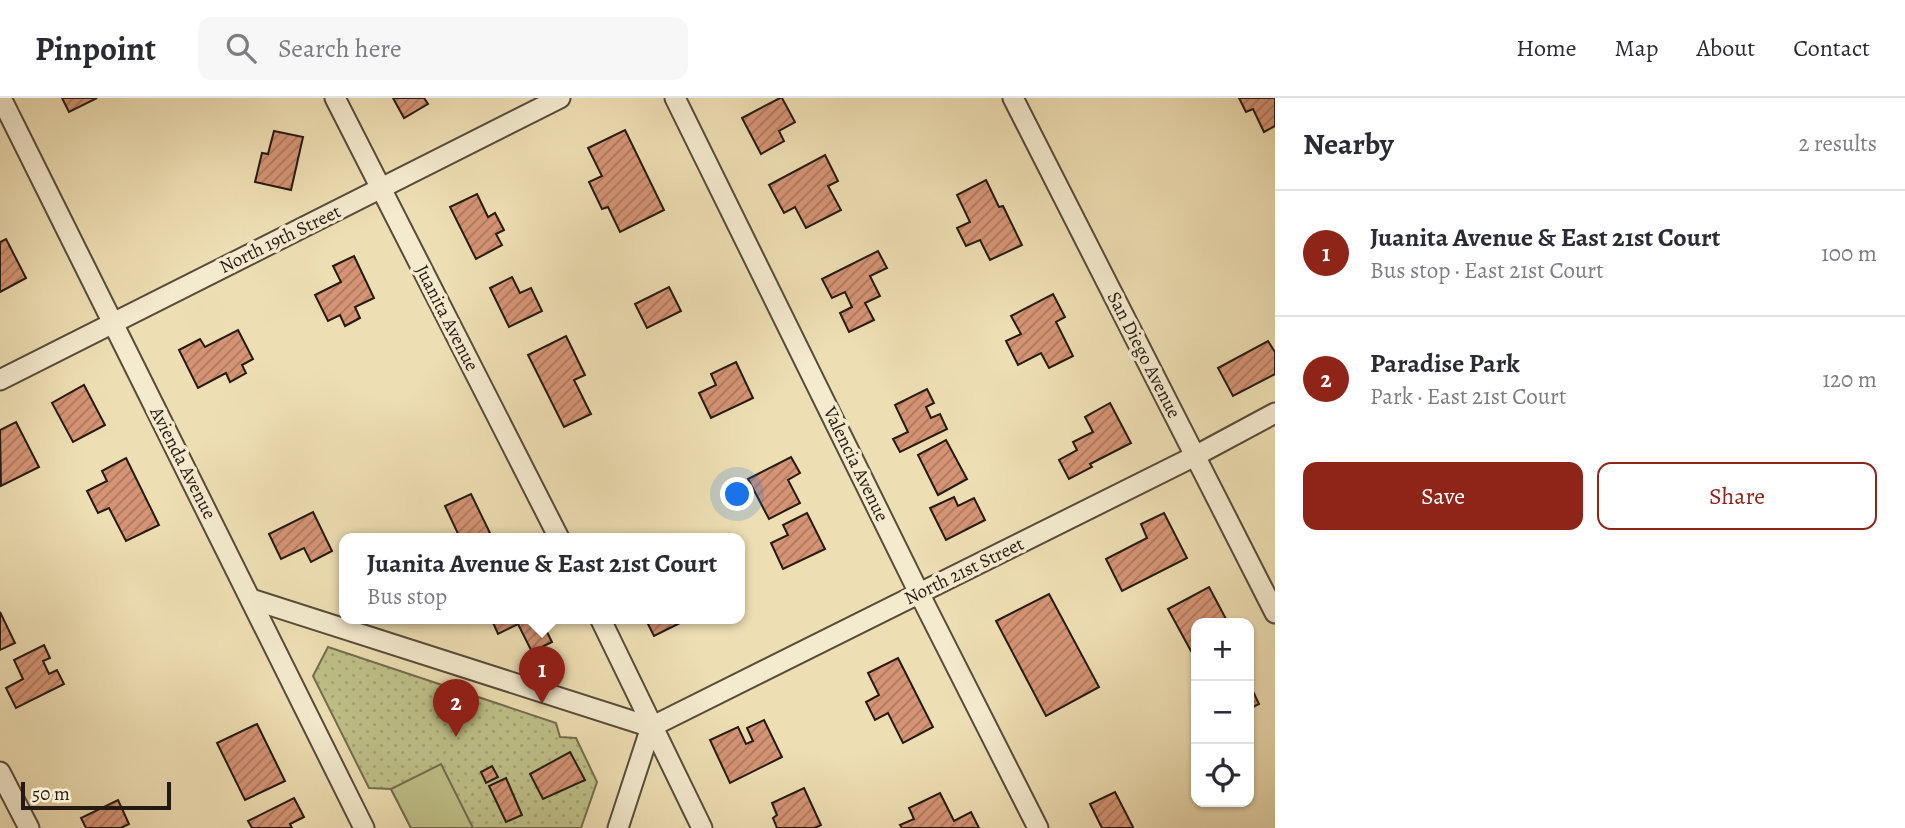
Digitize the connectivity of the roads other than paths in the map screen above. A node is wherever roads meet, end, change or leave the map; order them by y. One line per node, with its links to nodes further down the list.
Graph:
1 (1, 98): 7 (street, Avienda Avenue)
2 (335, 98): 6 (street, Juanita Avenue)
3 (560, 98): 6 (street, North 19th Street)
4 (675, 98): 12 (street, Valencia Avenue)
5 (1013, 98): 10 (street, San Diego Avenue)
6 (382, 189): 7 (street, North 19th Street); 11 (street, Juanita Avenue)
7 (112, 323): 8 (street, North 19th Street); 13 (street, Avienda Avenue)
8 (0, 380)
9 (1275, 413): 10 (street, North 21st Street)
10 (1195, 456): 12 (street, North 21st Street); 14 (street, San Diego Avenue)
11 (556, 533)
12 (919, 593): 16 (street, North 21st Street); 22 (street, Valencia Avenue)
13 (251, 599): 16 (street); 19 (street, Avienda Avenue)
14 (1275, 613)
15 (603, 624): 16 (street)
16 (651, 727): 20 (street); 21 (street)
17 (0, 772): 18 (street)
18 (29, 828)
19 (364, 828)
20 (618, 828)
21 (702, 828)
22 (1038, 828)

